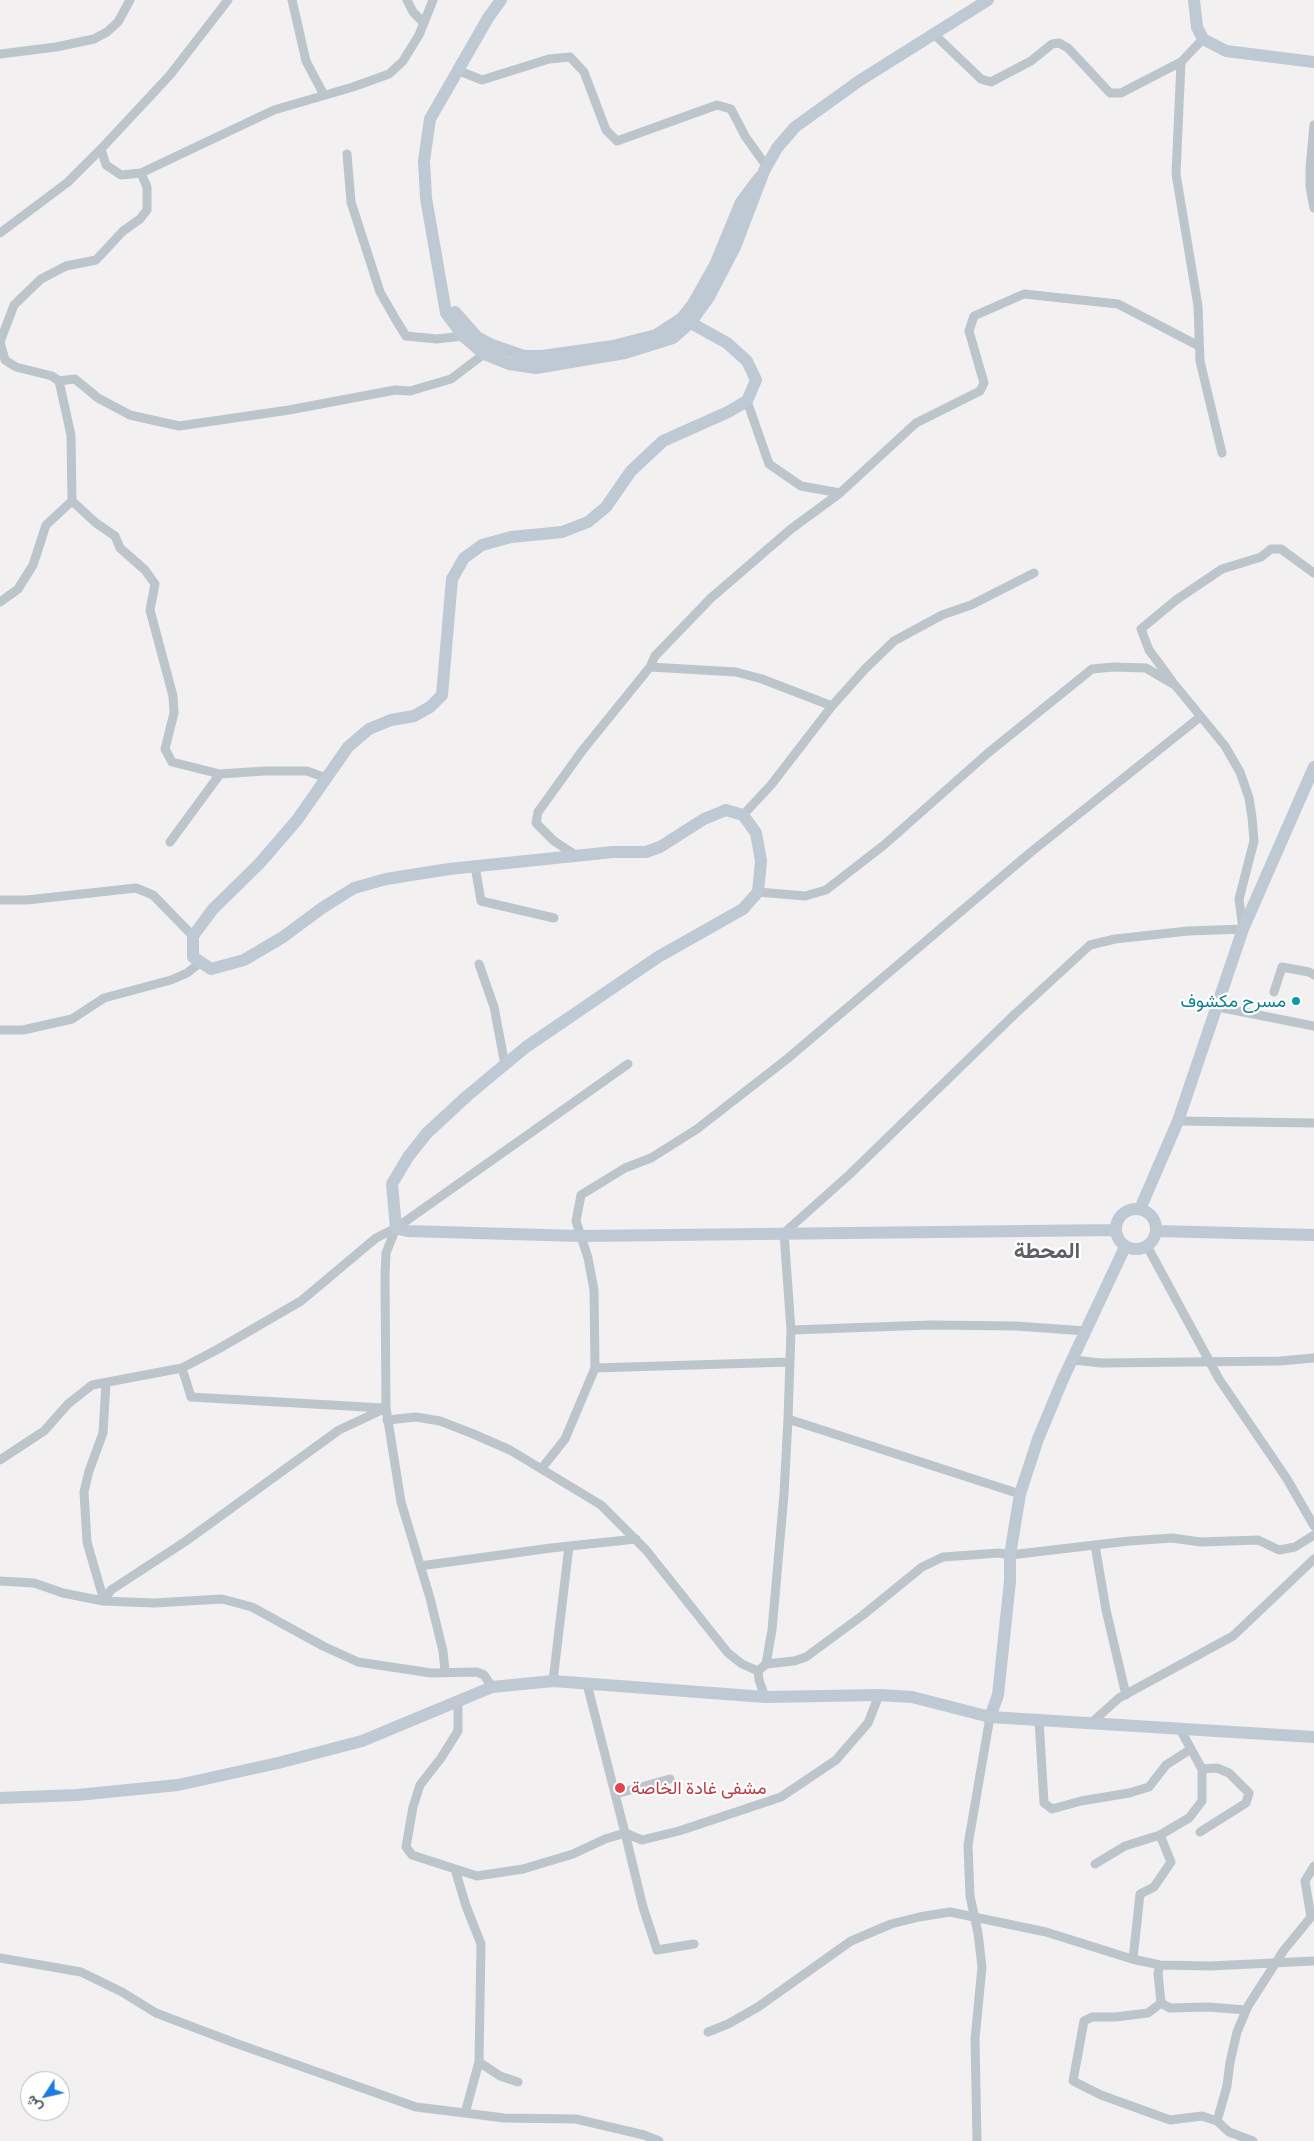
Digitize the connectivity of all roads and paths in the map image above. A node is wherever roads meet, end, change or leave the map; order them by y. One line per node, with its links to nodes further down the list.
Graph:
1 (130, 0): 14 (street)
2 (292, 0): 18 (street)
3 (407, 0): 11 (street)
4 (433, 0): 11 (street)
5 (495, 0): 10 (street)
6 (501, 0): 10 (street)
7 (988, 0): 12 (street)
8 (1194, 0): 13 (street)
9 (228, 1): 20 (street)
10 (488, 18): 17 (street)
11 (423, 22): 18 (street)
12 (934, 34): 15 (street); 22 (street)
13 (1203, 39): 15 (street); 16 (street)
14 (0, 54)
15 (1181, 62): 29 (street)
16 (1314, 62)
17 (457, 70): 22 (street); 26 (street)
18 (324, 95): 23 (street)
19 (1314, 126): 24 (street)
20 (101, 149): 23 (street); 25 (street)
21 (347, 154): 28 (street)
22 (765, 169): 27 (street)
23 (141, 173): 31 (street)
24 (1314, 208)
25 (0, 233)
26 (441, 288): 27 (street); 28 (street)
27 (687, 320): 30 (street); 32 (street)
28 (463, 336): 30 (street)
29 (1199, 346): 33 (street); 34 (street)
30 (484, 354): 31 (street)
31 (59, 380): 35 (street)
32 (747, 401): 34 (street); 45 (street)
33 (1222, 453)
34 (840, 493): 39 (street)
35 (72, 502): 38 (street); 44 (street)
36 (1034, 573): 41 (street)
37 (1314, 573): 40 (street)
38 (0, 602)
39 (650, 667): 41 (street); 48 (street)
40 (1175, 685): 42 (street); 50 (street)
41 (832, 706): 46 (street)
42 (1200, 717): 53 (street); 72 (street)
43 (1314, 767): 53 (street)
44 (220, 774): 45 (street); 47 (street)
45 (326, 778): 54 (street)
46 (743, 815): 48 (street); 50 (street)
47 (170, 842)
48 (577, 856): 49 (street)
49 (475, 866): 52 (street); 55 (street)
50 (758, 892): 63 (street)
51 (0, 900): 54 (street)
52 (554, 918)
53 (1243, 929): 59 (street); 70 (street)
54 (194, 936): 55 (street)
55 (201, 962): 61 (street)
56 (479, 964): 63 (street)
57 (1314, 976): 58 (street)
58 (1274, 992)
59 (1218, 1007): 60 (street); 64 (street)
60 (1314, 1026)
61 (0, 1030)
62 (628, 1064): 67 (street)
63 (505, 1065): 67 (street)
64 (1178, 1121): 65 (street); 66 (street)
65 (1314, 1123)
66 (1140, 1210): 68 (street); 69 (street)
67 (396, 1228): 72 (street); 81 (street); 84 (street)
68 (1116, 1230): 70 (street); 74 (street)
69 (1156, 1231): 71 (street); 73 (street)
70 (784, 1233): 72 (street); 75 (street)
71 (1314, 1235)
72 (580, 1236): 82 (street)
73 (1147, 1246): 74 (street); 80 (street)
74 (1125, 1247): 76 (street)
75 (791, 1330): 76 (street); 79 (street)
76 (1086, 1331): 78 (street)
77 (1314, 1358): 80 (street)
78 (1073, 1360): 80 (street); 89 (street)
79 (790, 1362): 82 (street); 85 (street)
80 (1211, 1362): 90 (street)
81 (182, 1368): 83 (street); 84 (street)
82 (595, 1368): 88 (street)
83 (106, 1383): 87 (street); 99 (street)
84 (386, 1408): 86 (street); 99 (street)
85 (788, 1419): 89 (street); 100 (street)
86 (387, 1420): 88 (street); 97 (street)
87 (0, 1460)
88 (542, 1468): 92 (street)
89 (1020, 1494): 95 (street)
90 (1314, 1526)
91 (1314, 1535): 93 (street)
92 (636, 1539): 94 (street); 102 (street)
93 (1095, 1545): 95 (street); 107 (street)
94 (569, 1546): 97 (street); 103 (street)
95 (1010, 1555): 100 (street); 110 (street)
96 (1314, 1559): 107 (street)
97 (420, 1566): 101 (street)
98 (0, 1581): 99 (street)
99 (103, 1601): 101 (street)
100 (766, 1664): 102 (street)
101 (445, 1671): 105 (street)
102 (758, 1671): 108 (street)
103 (553, 1680): 104 (street); 105 (street)
104 (587, 1684): 108 (street); 118 (street)
105 (492, 1687): 109 (street)
106 (879, 1695): 108 (street); 110 (street); 121 (street)
107 (1126, 1695): 112 (street)
108 (765, 1697)
109 (458, 1700): 119 (street); 125 (street)
110 (990, 1717): 111 (street); 127 (street)
111 (1039, 1720): 112 (street); 115 (street)
112 (1090, 1724): 113 (street)
113 (1180, 1729): 114 (street); 115 (street)
114 (1314, 1737)
115 (1191, 1749): 116 (street)
116 (1202, 1769): 120 (street); 122 (street)
117 (670, 1779): 118 (street)
118 (616, 1794): 121 (street)
119 (0, 1798)
120 (1200, 1832)
121 (625, 1833): 125 (street); 128 (street)
122 (1160, 1835): 123 (street); 130 (street)
123 (1095, 1864)
124 (1314, 1866): 126 (street)
125 (455, 1869): 137 (street)
126 (1311, 1895): 132 (street)
127 (974, 1918): 130 (street); 136 (street); 142 (street)
128 (694, 1944)
129 (0, 1958): 139 (street)
130 (1133, 1959): 133 (street)
131 (1314, 1961): 132 (street)
132 (1275, 1964): 133 (street); 135 (street)
133 (1160, 1965): 134 (street)
134 (1161, 2003): 135 (street); 140 (street)
135 (1246, 2010): 140 (street)
136 (708, 2032)
137 (479, 2062): 138 (street); 139 (street)
138 (518, 2082)
139 (464, 2113): 141 (street)
140 (1217, 2121): 143 (street)
141 (659, 2141)
142 (977, 2141)
143 (1253, 2141)

